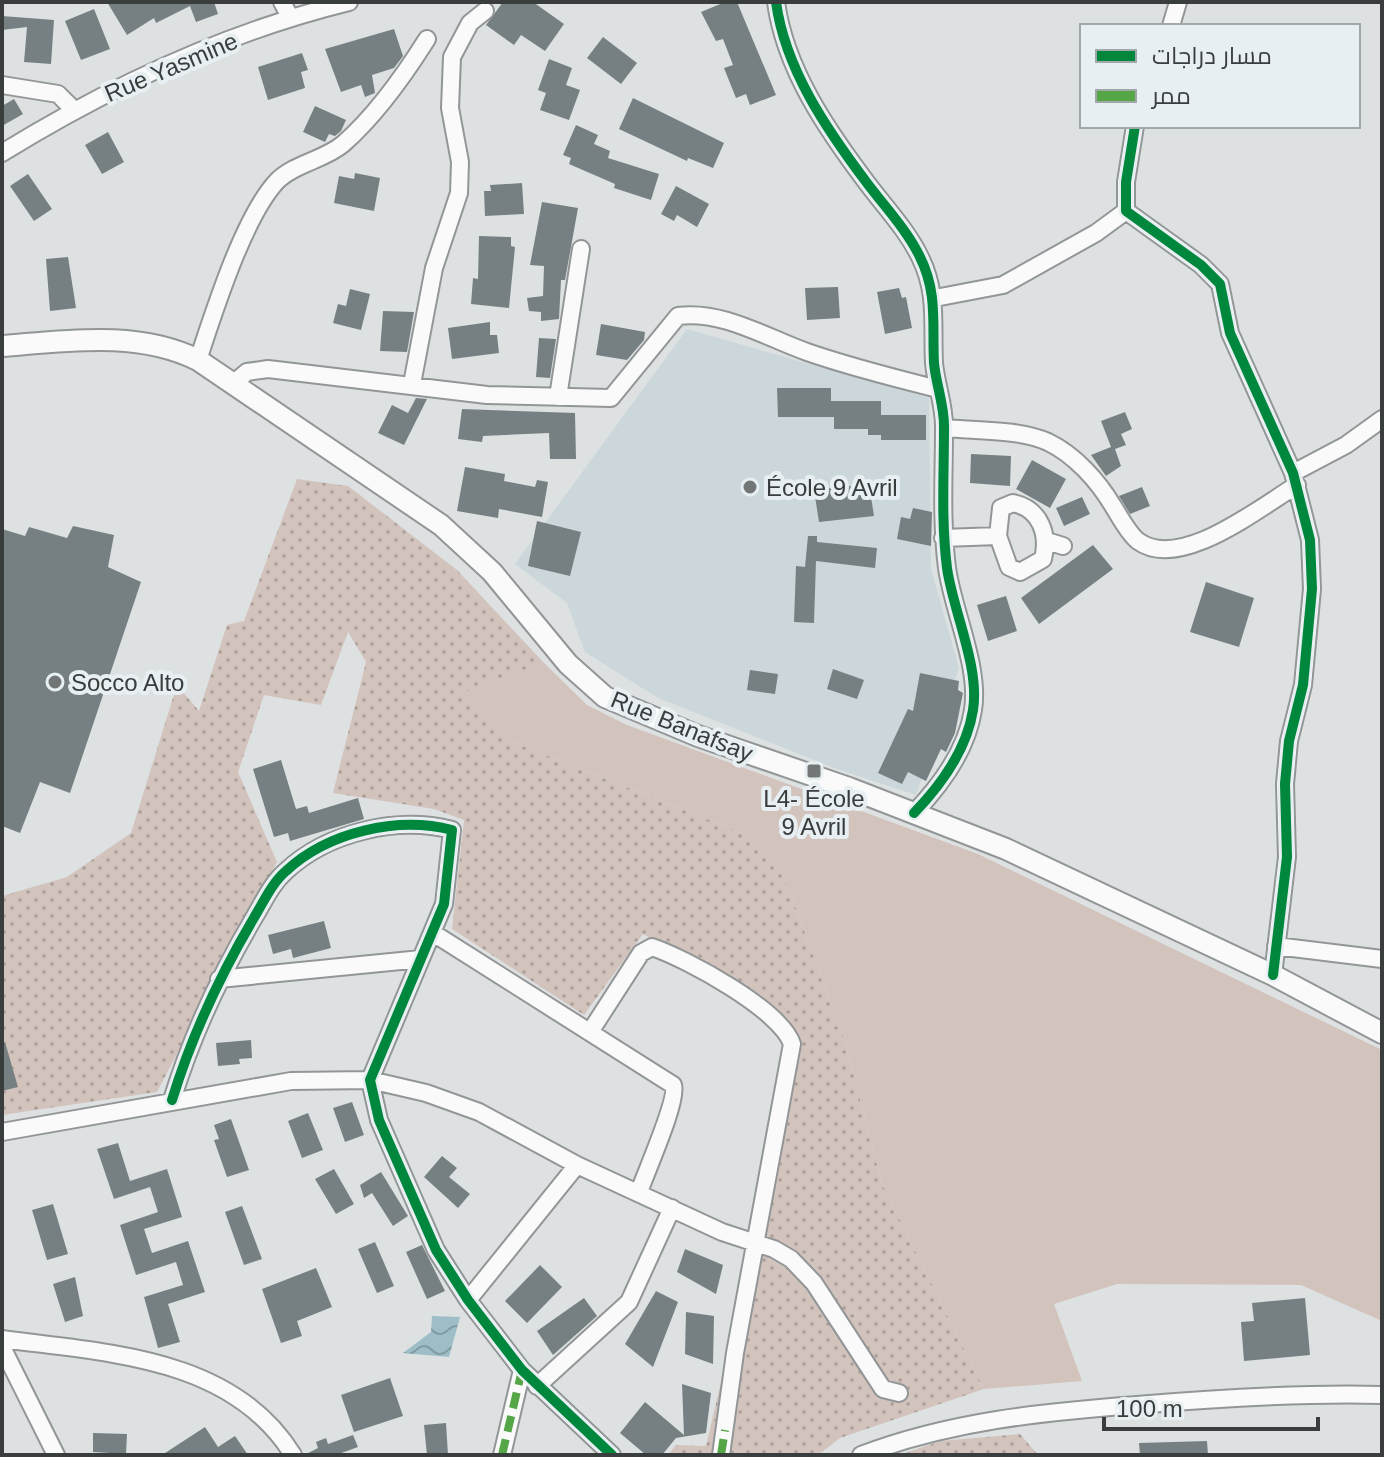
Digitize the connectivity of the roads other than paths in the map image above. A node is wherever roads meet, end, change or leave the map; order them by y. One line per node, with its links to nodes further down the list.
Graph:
1 (349, 2): 4 (street, Rue Yasmine)
2 (776, 2): 14 (street)
3 (1178, 2): 6 (street)
4 (286, 9): 9 (street, Rue Yasmine)
5 (485, 11): 18 (street)
6 (1172, 24)
7 (427, 39): 16 (street)
8 (2, 85): 9 (street)
9 (73, 109): 11 (street, Rue Yasmine)
10 (1135, 128): 12 (street)
11 (2, 153)
12 (1126, 211): 14 (street); 23 (street)
13 (581, 249): 20 (street)
14 (935, 298): 19 (street)
15 (2, 346): 16 (main road, Rue Banafsay)
16 (198, 360): 17 (main road, Rue Banafsay)
17 (235, 382): 18 (street); 26 (main road, Rue Banafsay)
18 (412, 384): 20 (street)
19 (938, 389): 20 (street); 22 (street)
20 (558, 397)
21 (1382, 419): 23 (street)
22 (945, 428): 23 (street); 25 (street)
23 (1295, 479): 28 (street)
24 (998, 536): 24 (street); 25 (street)
25 (943, 538): 26 (street)
26 (914, 813): 31 (main road, Rue Banafsay)
27 (433, 933): 29 (street); 32 (street); 33 (street)
28 (1276, 946): 30 (street); 31 (street)
29 (421, 959): 32 (street); 35 (street)
30 (1382, 959)
31 (1273, 975): 34 (main road, Rue Banafsay)
32 (219, 979): 36 (street)
33 (590, 1032): 39 (street); 41 (street)
34 (1382, 1033)
35 (370, 1080): 36 (street); 38 (street); 42 (street)
36 (172, 1100): 37 (street)
37 (2, 1132)
38 (577, 1165): 39 (street); 42 (street)
39 (639, 1192): 40 (street)
40 (672, 1208): 41 (street); 46 (street)
41 (756, 1245): 47 (street); 53 (street)
42 (468, 1300): 45 (street)
43 (2, 1339): 50 (street)
44 (2, 1347): 49 (street)
45 (522, 1370): 46 (street); 51 (street)
46 (537, 1386): 52 (street)
47 (899, 1393)
48 (1382, 1395): 54 (street)
49 (56, 1455)
50 (293, 1455)
51 (502, 1455)
52 (612, 1455)
53 (721, 1455)
54 (861, 1455)

